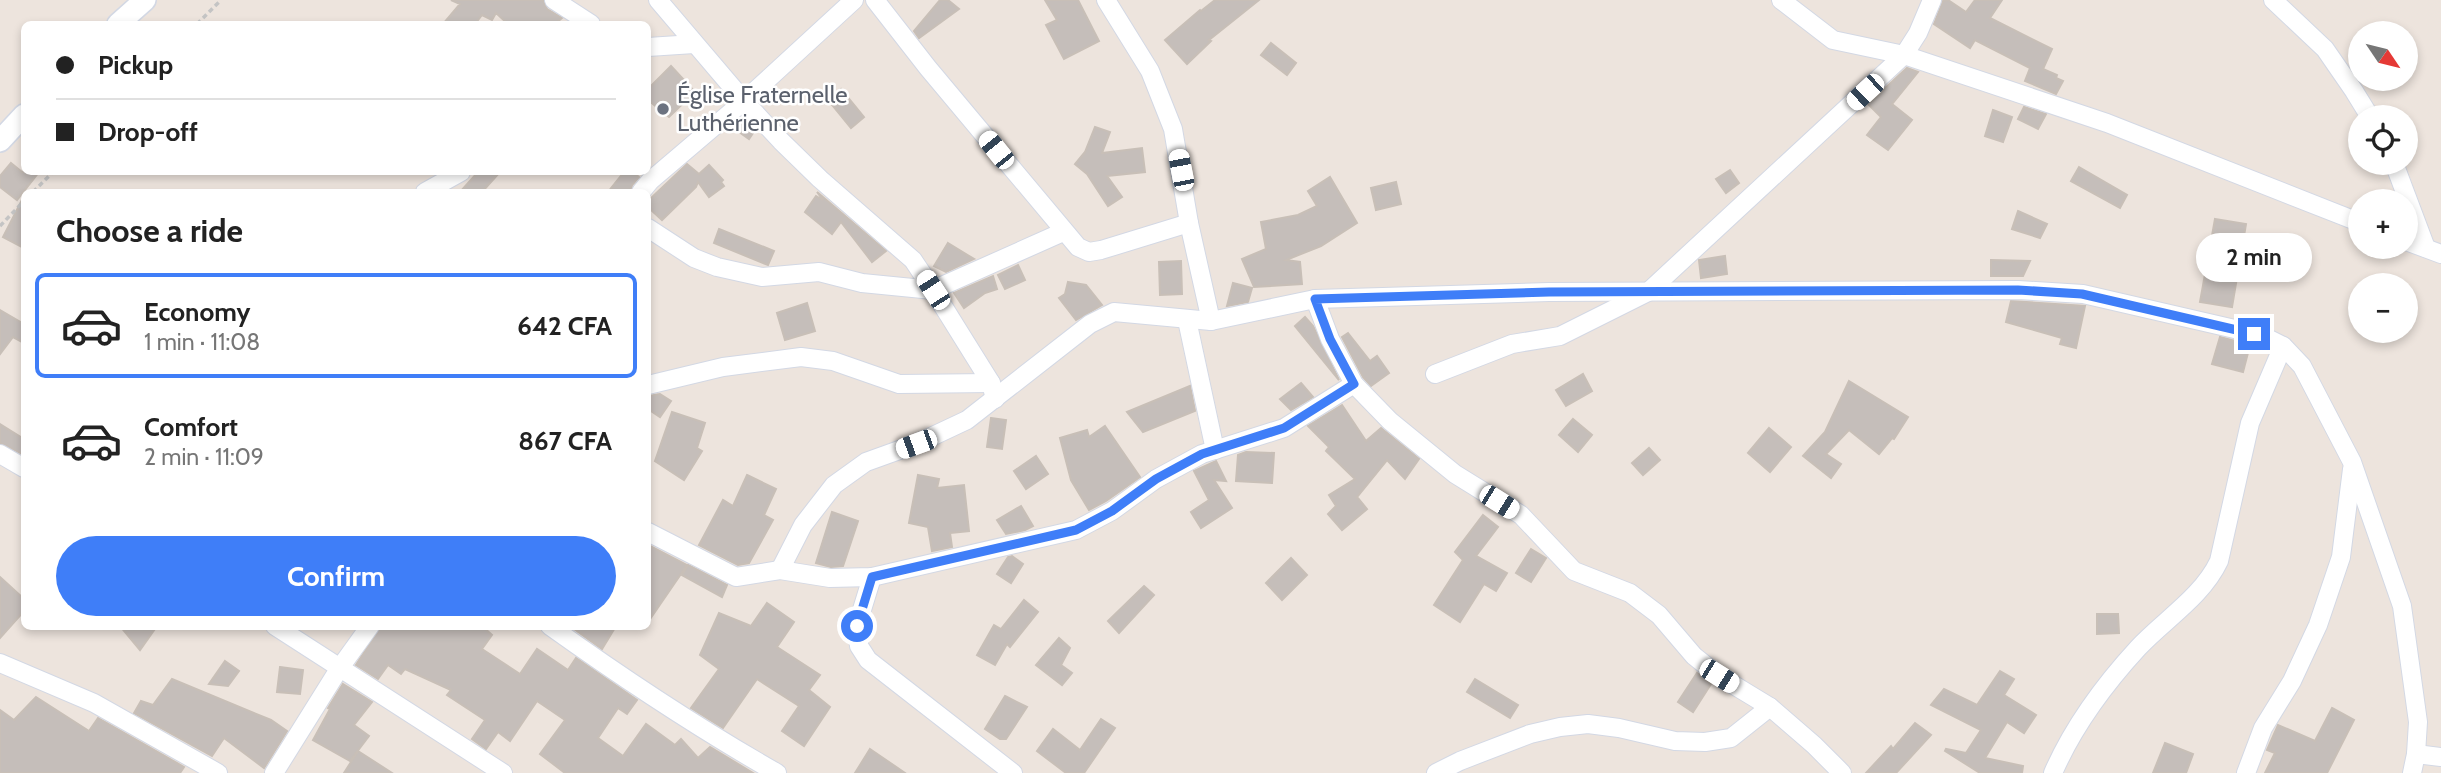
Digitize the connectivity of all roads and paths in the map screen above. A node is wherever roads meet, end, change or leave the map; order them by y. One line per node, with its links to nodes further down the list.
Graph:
1 (145, 0): 11 (street)
2 (221, 0): 12 (path)
3 (554, 0): 13 (street)
4 (658, 0): 14 (street)
5 (854, 0): 17 (street)
6 (875, 0): 32 (street)
7 (1107, 0): 29 (street)
8 (1781, 0): 16 (street)
9 (1932, 0): 16 (street)
10 (2273, 0): 18 (street)
11 (123, 20)
12 (200, 21)
13 (586, 21)
14 (694, 44): 15 (street); 17 (street)
15 (651, 47)
16 (1904, 55): 28 (street); 35 (street)
17 (744, 101): 24 (street); 34 (street)
18 (2363, 105)
19 (21, 118): 20 (street)
20 (2, 135)
21 (50, 175): 25 (path)
22 (456, 175): 26 (street)
23 (2398, 175): 33 (street)
24 (644, 182)
25 (36, 189)
26 (430, 189)
27 (21, 204): 30 (path)
28 (2348, 218)
29 (1189, 223): 32 (street); 38 (street)
30 (0, 226)
31 (651, 230): 34 (street)
32 (1063, 232): 34 (street)
33 (2433, 251)
34 (933, 290): 43 (street)
35 (1648, 292): 36 (street); 39 (street); 40 (street)
36 (1315, 299): 38 (street); 42 (street)
37 (1187, 320): 38 (street); 43 (street); 44 (street)
38 (1211, 321)
39 (2283, 346): 46 (street); 66 (street)
40 (1435, 374)
41 (651, 383): 43 (street)
42 (1354, 384): 44 (street); 56 (street)
43 (993, 391): 49 (street)
44 (1215, 450): 50 (street)
45 (0, 454): 47 (street)
46 (2352, 462): 57 (street); 67 (street)
47 (21, 466)
48 (651, 534): 49 (street)
49 (780, 570): 50 (street)
50 (872, 577): 63 (street)
51 (281, 630): 55 (street)
52 (367, 630): 55 (street)
53 (556, 630): 62 (street)
54 (0, 663): 59 (street)
55 (339, 669): 60 (street); 61 (street)
56 (1770, 708): 64 (street); 65 (street)
57 (2416, 754): 58 (street); 68 (street)
58 (2441, 757)
59 (218, 773)
60 (274, 773)
61 (503, 773)
62 (777, 773)
63 (1013, 773)
64 (1436, 773)
65 (1842, 773)
66 (2053, 773)
67 (2246, 773)
68 (2412, 773)

